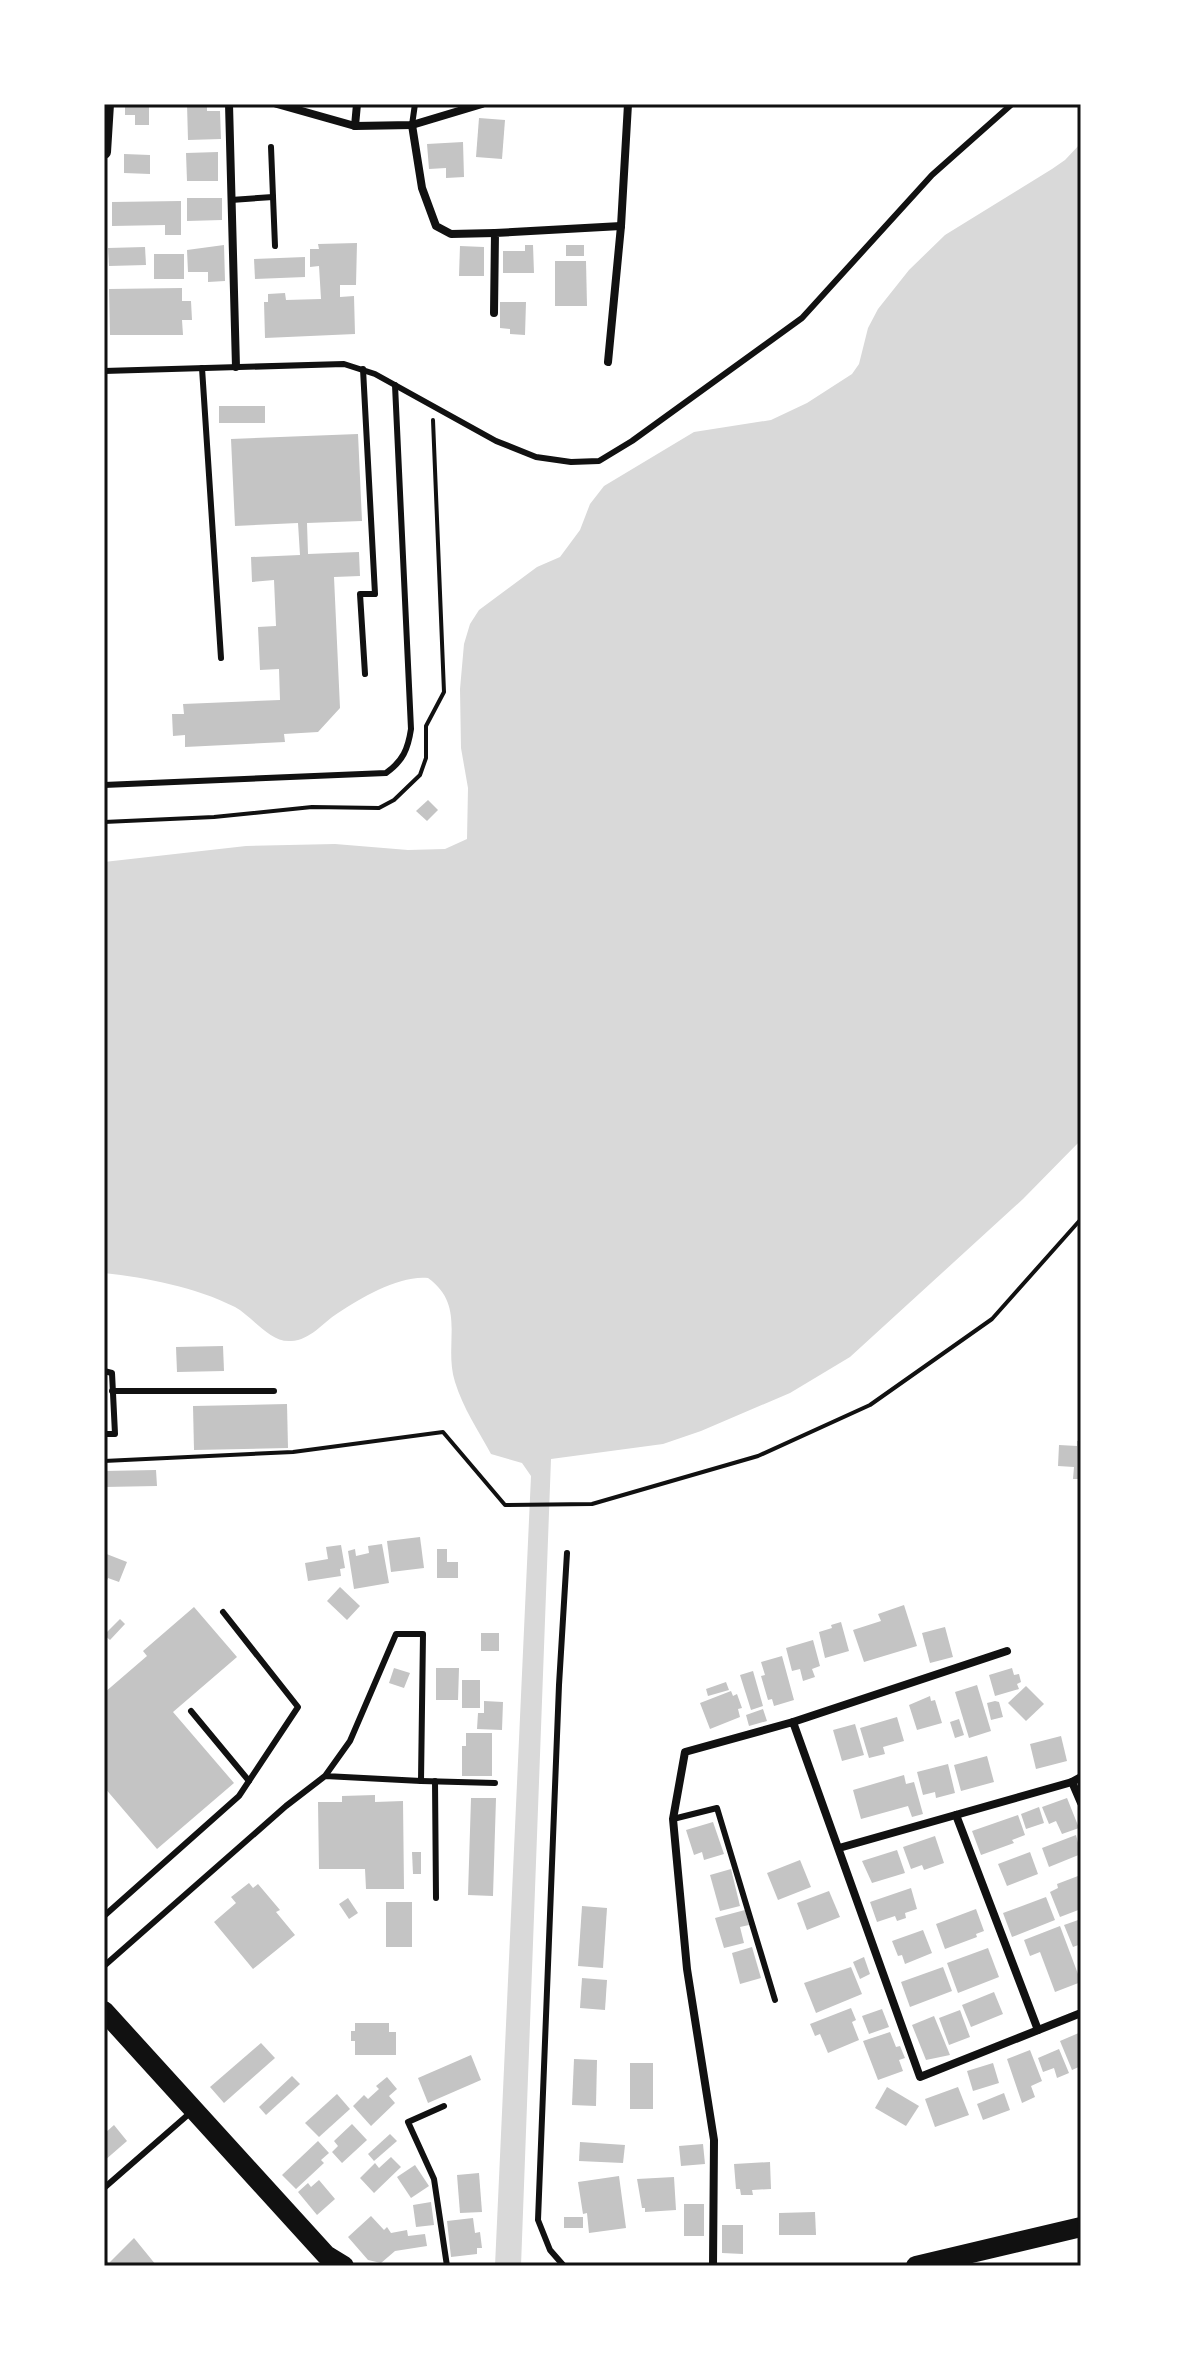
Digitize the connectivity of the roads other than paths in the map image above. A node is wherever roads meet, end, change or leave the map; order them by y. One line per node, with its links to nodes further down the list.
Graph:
1 (107, 104): 12 (street)
2 (229, 104): 14 (street)
3 (277, 104): 10 (street)
4 (357, 104): 10 (street)
5 (415, 104): 9 (lane)
6 (482, 104): 9 (street)
7 (628, 104): 15 (street)
8 (1012, 104): 24 (lane)
9 (412, 125): 10 (street); 16 (street)
10 (355, 126)
11 (271, 147): 13 (lane)
12 (104, 152)
13 (273, 197): 14 (lane); 17 (lane)
14 (231, 200): 20 (street)
15 (621, 226): 16 (street); 19 (street)
16 (495, 233): 18 (street)
17 (275, 246)
18 (494, 313)
19 (608, 362)
20 (236, 367): 21 (lane); 22 (lane)
21 (202, 368): 23 (lane); 25 (lane)
22 (363, 369): 24 (lane); 26 (lane)
23 (104, 371)
24 (395, 385): 27 (lane)
25 (221, 658)
26 (365, 674)
27 (104, 785)
28 (104, 1371): 29 (lane)
29 (112, 1391): 30 (lane); 31 (lane)
30 (274, 1391)
31 (104, 1434)
32 (567, 1553): 60 (lane)
33 (223, 1612): 39 (lane)
34 (1007, 1651): 36 (street)
35 (191, 1711): 39 (lane)
36 (793, 1722): 45 (street); 46 (street)
37 (325, 1776): 40 (lane); 40 (lane); 49 (lane)
38 (1077, 1780): 43 (street); 44 (street)
39 (249, 1781): 48 (lane)
40 (421, 1781): 41 (lane)
41 (435, 1781): 42 (lane); 47 (lane)
42 (495, 1783)
43 (1081, 1803)
44 (956, 1815): 46 (street); 53 (street)
45 (673, 1819): 50 (lane); 61 (street)
46 (839, 1848): 53 (street)
47 (436, 1898)
48 (104, 1916)
49 (104, 1966)
50 (775, 2000)
51 (104, 2011): 55 (main road)
52 (1081, 2013): 53 (street)
53 (1038, 2030)
54 (444, 2106): 59 (lane)
55 (193, 2111): 56 (lane); 58 (main road)
56 (104, 2188)
57 (1081, 2227): 62 (main road)
58 (344, 2266)
59 (447, 2266)
60 (564, 2266)
61 (713, 2266)
62 (916, 2266)

